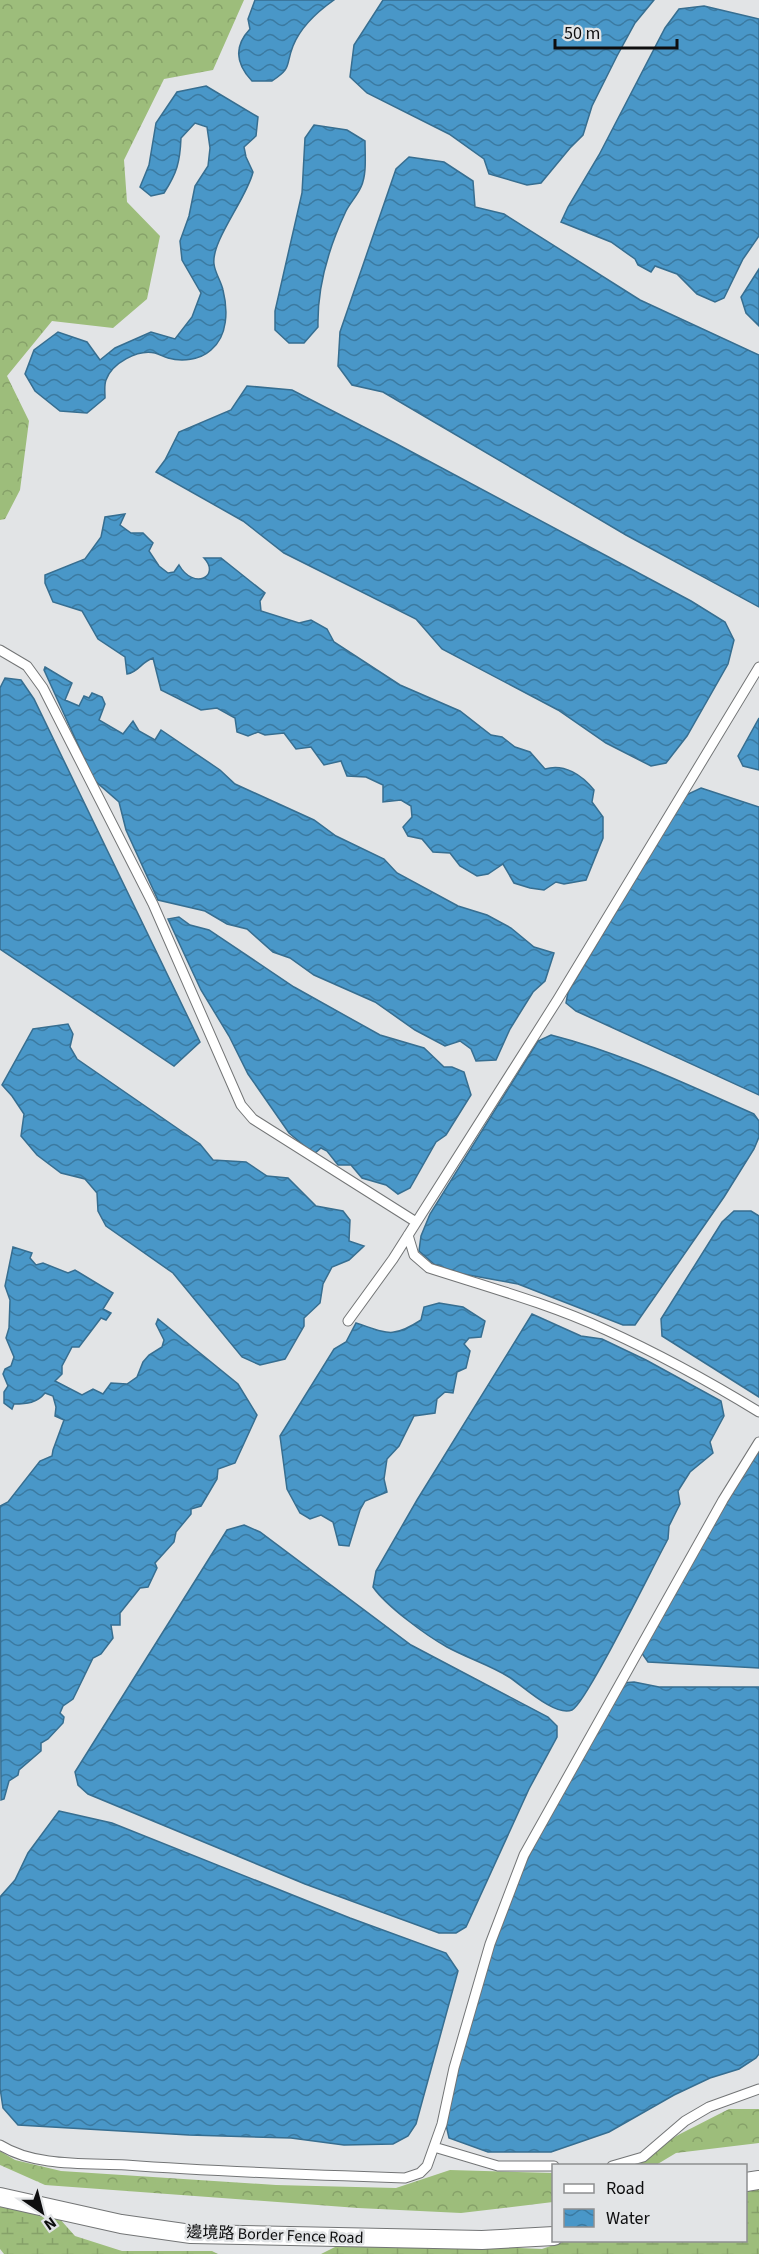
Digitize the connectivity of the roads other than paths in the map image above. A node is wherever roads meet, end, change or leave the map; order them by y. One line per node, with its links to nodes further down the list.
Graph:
1 (0, 650): 3 (lane)
2 (759, 667): 3 (lane)
3 (416, 1222): 4 (lane)
4 (408, 1235): 5 (lane); 6 (lane)
5 (348, 1321)
6 (759, 1412)
7 (759, 1442): 10 (lane)
8 (759, 2089): 11 (lane)
9 (0, 2145): 10 (lane)
10 (434, 2147): 12 (lane)
11 (619, 2164)
12 (552, 2166)
13 (0, 2197): 14 (street, 邊境路 Border Fence Road)
14 (552, 2236)

